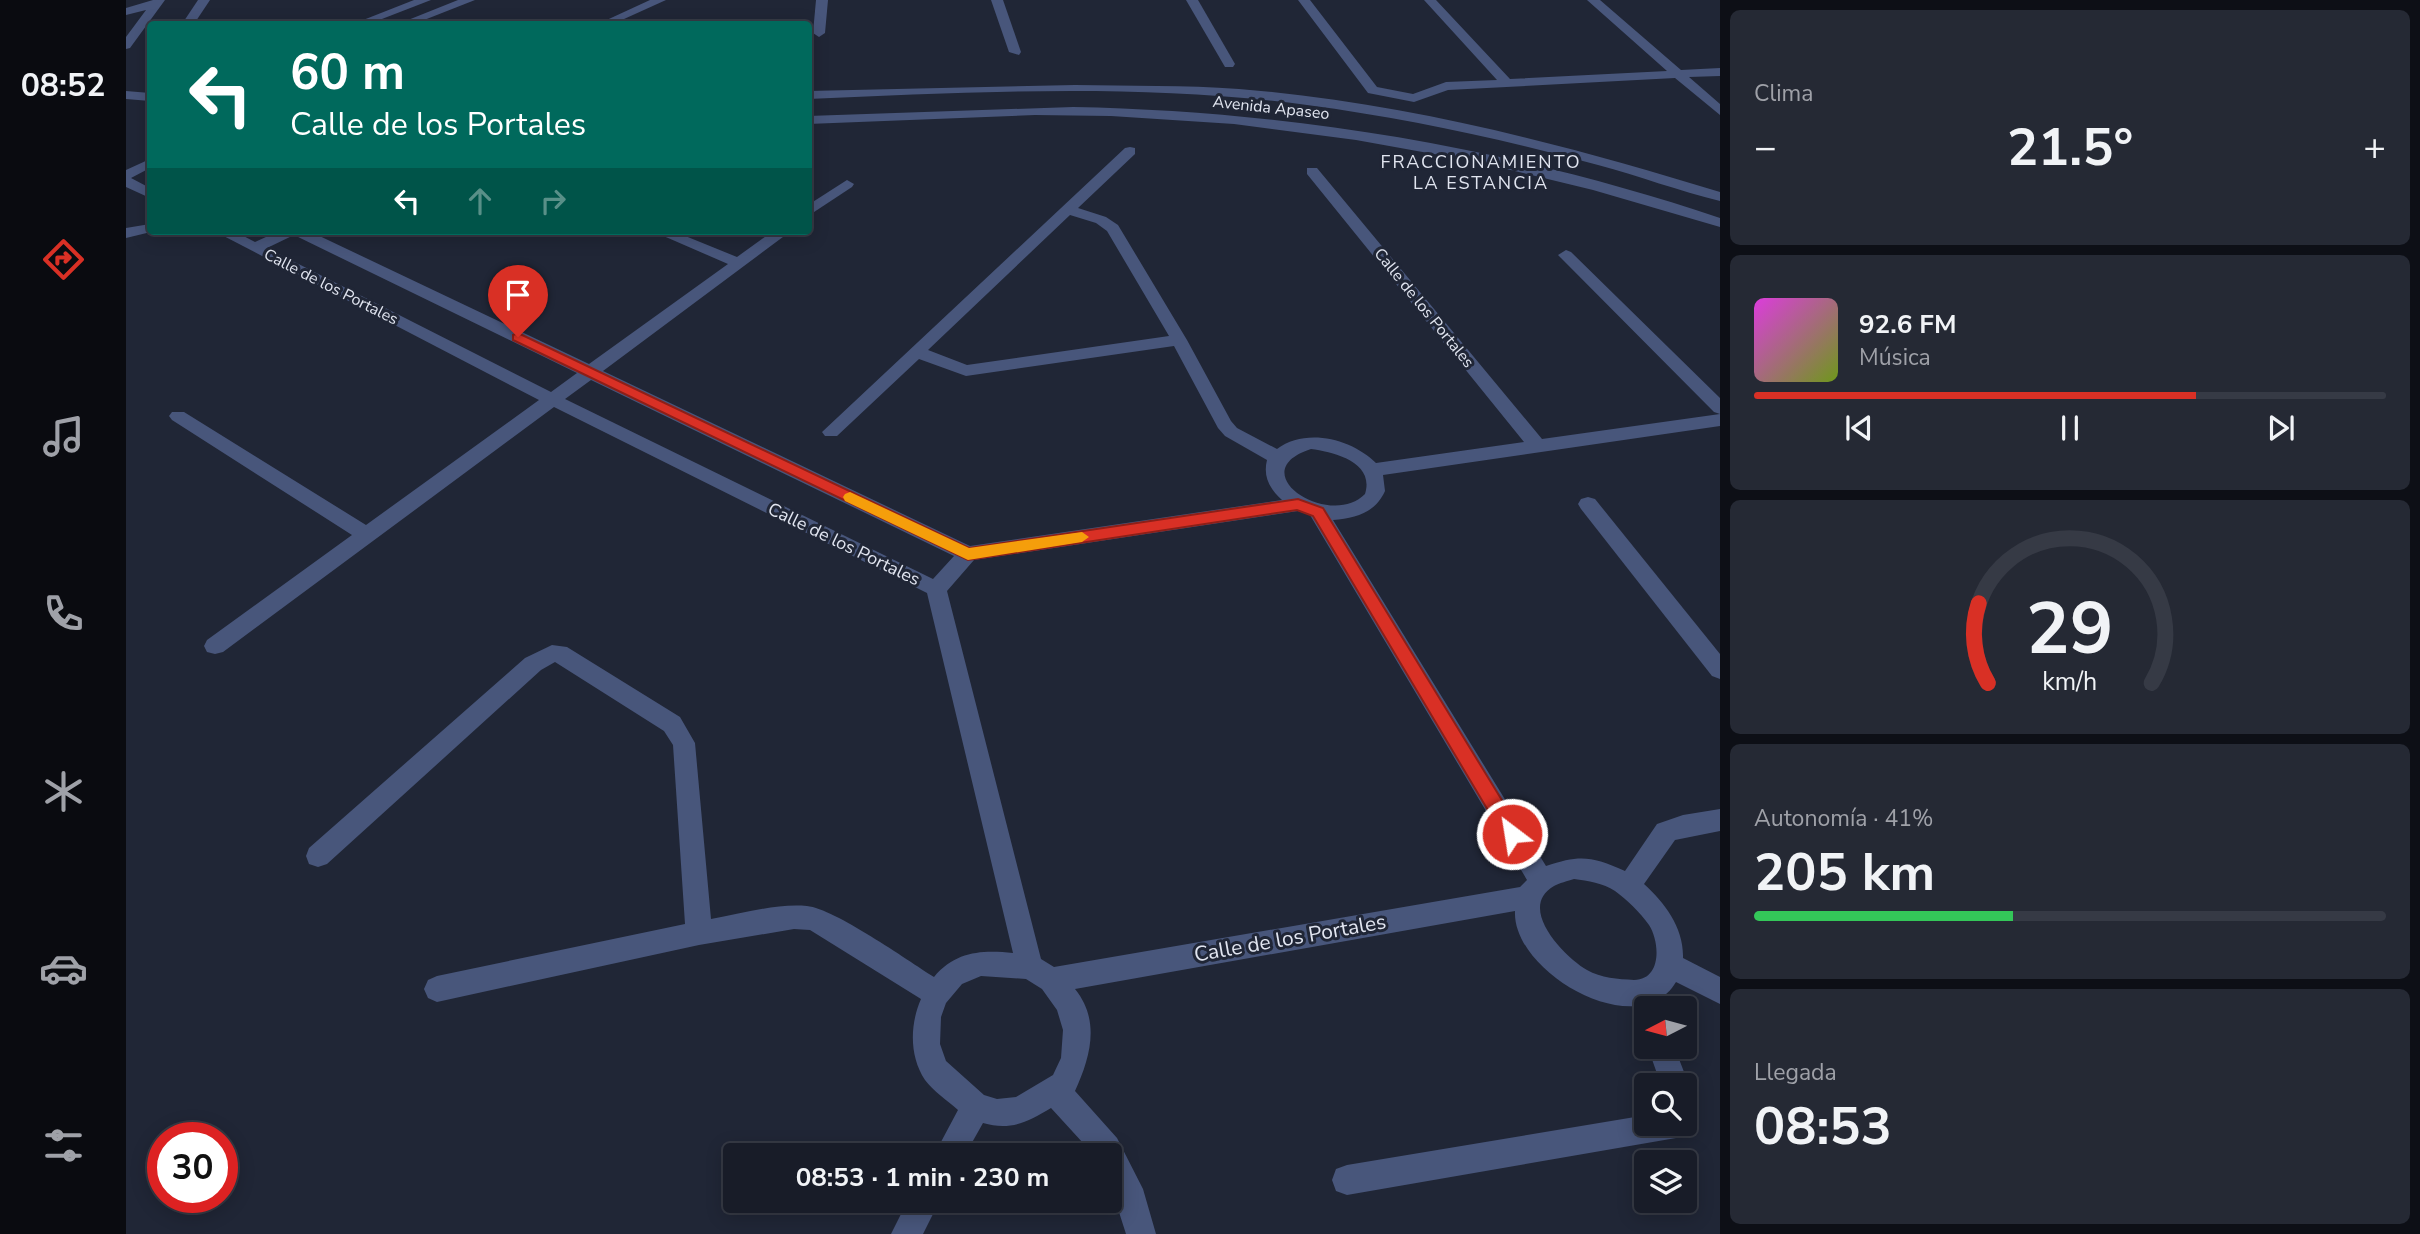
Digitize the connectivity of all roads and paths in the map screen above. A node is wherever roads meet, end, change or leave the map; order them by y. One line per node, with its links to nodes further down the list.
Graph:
1 (204, 0): 13 (street)
2 (425, 0): 14 (street)
3 (470, 0): 15 (street)
4 (660, 0): 16 (street)
5 (822, 0): 17 (street)
6 (997, 0): 19 (street)
7 (1192, 0): 20 (street)
8 (1304, 0): 24 (street)
9 (1430, 0): 23 (street)
10 (1593, 0): 22 (street)
11 (158, 1): 12 (street); 18 (street)
12 (126, 12)
13 (190, 21)
14 (367, 21)
15 (412, 21)
16 (611, 21)
17 (820, 33)
18 (126, 45)
19 (1015, 52)
20 (1229, 64)
21 (1720, 72): 22 (street)
22 (1678, 74): 23 (street); 30 (street)
23 (1507, 83): 28 (street)
24 (1373, 90): 28 (street); 29 (street)
25 (812, 95): 29 (street, Avenida Apaseo)
26 (126, 96): 27 (street)
27 (146, 97)
28 (1414, 98): 31 (street)
29 (1363, 111): 31 (street, Avenida Apaseo)
30 (1720, 111)
31 (1405, 118): 40 (street, Avenida Apaseo)
32 (812, 120): 43 (street, Avenida Apaseo)
33 (1130, 151): 42 (street)
34 (147, 164): 36 (street)
35 (1312, 171): 62 (street, Calle de los Portales)
36 (126, 175)
37 (126, 181): 39 (street)
38 (847, 184): 41 (street)
39 (147, 192)
40 (1720, 197)
41 (812, 209)
42 (1068, 210): 54 (street); 55 (street)
43 (1720, 223)
44 (147, 229): 45 (street)
45 (126, 233)
46 (230, 235): 51 (street, Calle de los Portales)
47 (283, 235): 51 (street)
48 (305, 235): 56 (street, Calle de los Portales)
49 (670, 235): 53 (street)
50 (778, 235): 53 (street)
51 (255, 248): 57 (street, Calle de los Portales)
52 (1566, 255): 58 (street)
53 (739, 263): 56 (street)
54 (1179, 340): 55 (street); 63 (street)
55 (917, 352): 61 (street)
56 (592, 373): 57 (street); 68 (street, Calle de los Portales)
57 (553, 400): 67 (street); 69 (street, Calle de los Portales)
58 (1720, 408)
59 (178, 416): 67 (street)
60 (1720, 420): 62 (street)
61 (831, 432)
62 (1537, 446): 64 (street)
63 (1277, 457): 64 (street); 66 (street)
64 (1371, 470): 66 (street)
65 (1588, 504): 71 (street)
66 (1308, 508): 68 (street); 75 (street)
67 (368, 535): 70 (street)
68 (968, 554): 69 (street)
69 (936, 589): 78 (street, Calle de los Portales)
70 (215, 646)
71 (1720, 670)
72 (1720, 820): 74 (street)
73 (318, 856): 76 (street)
74 (1628, 887): 75 (street); 77 (street)
75 (1534, 888): 78 (street, Calle de los Portales); 83 (street)
76 (699, 933): 79 (street); 81 (street)
77 (1670, 965): 80 (street); 82 (street)
78 (1041, 974): 81 (street); 84 (street)
79 (437, 989)
80 (1720, 991)
81 (937, 994): 85 (street)
82 (1647, 996)
83 (1634, 1000)
84 (1054, 1090): 85 (street); 91 (street)
85 (976, 1107): 87 (street)
86 (1634, 1131): 88 (street)
87 (956, 1143)
88 (1347, 1180)
89 (918, 1213): 90 (street)
90 (906, 1234)
91 (1142, 1234)

